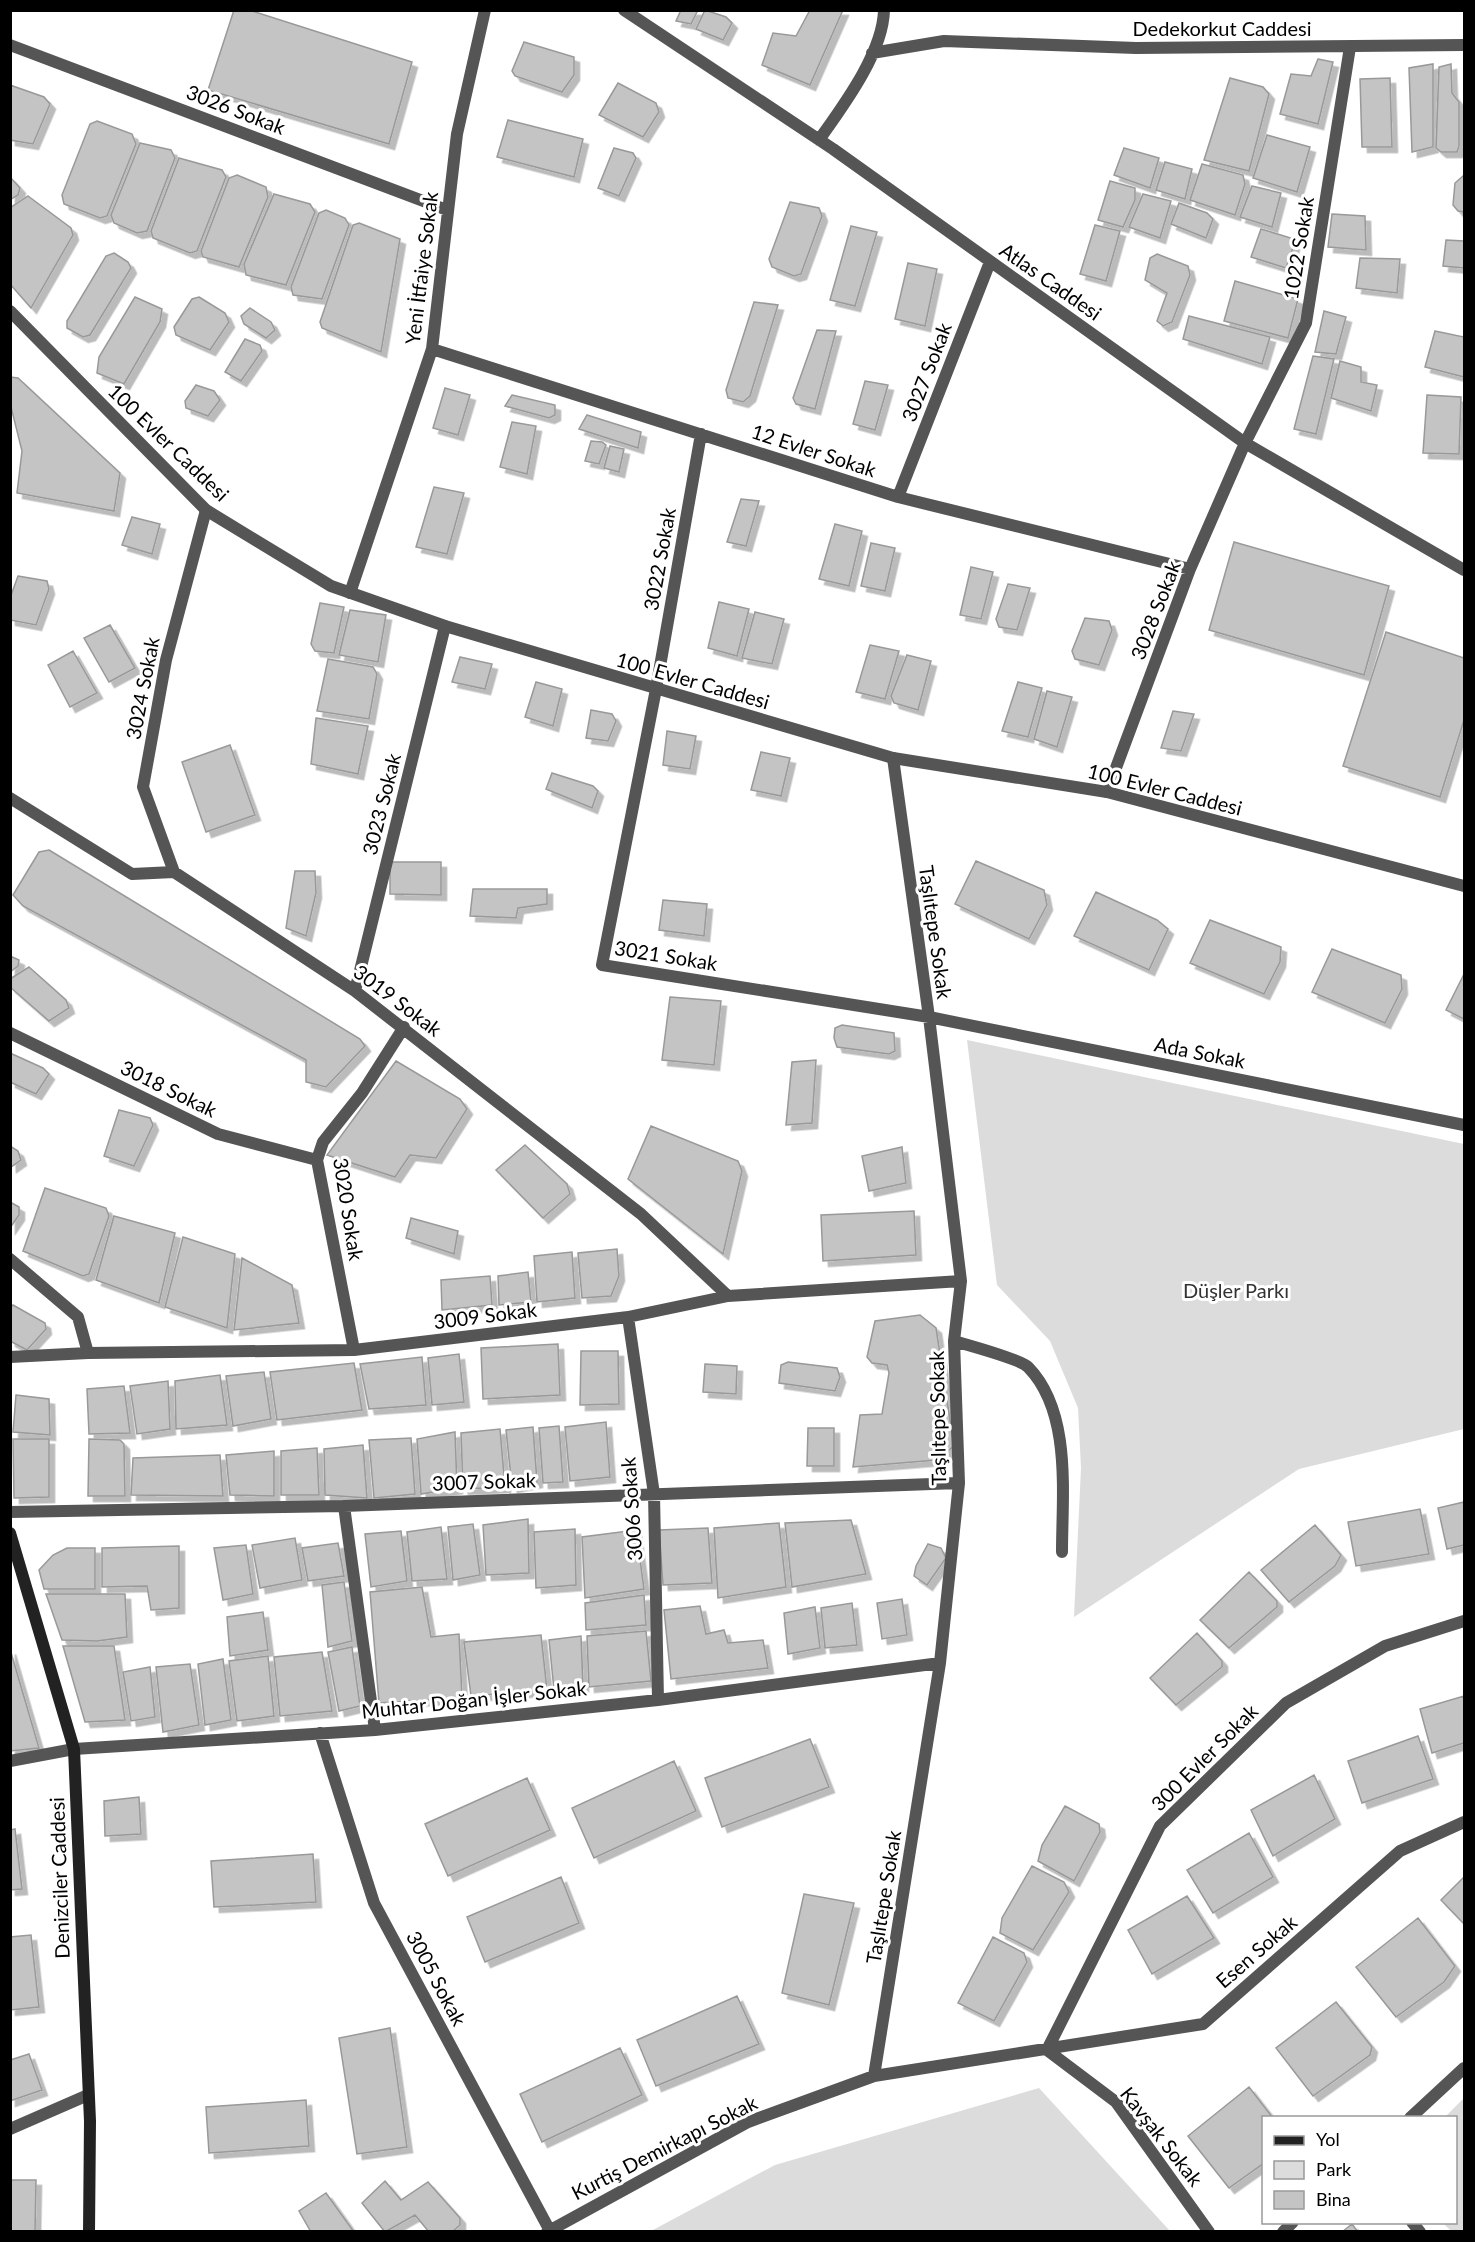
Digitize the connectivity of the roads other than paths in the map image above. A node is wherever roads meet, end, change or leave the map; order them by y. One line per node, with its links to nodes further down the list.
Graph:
1 (485, 10): 9 (street, Yeni İtfaiye Sokak)
2 (624, 10): 8 (street, Atlas Caddesi)
3 (884, 10): 7 (street)
4 (10, 45): 9 (street, 3026 Sokak)
5 (1464, 45): 6 (street, Dedekorkut Caddesi)
6 (1350, 47): 7 (street, Dedekorkut Caddesi); 14 (street, 1022 Sokak)
7 (872, 53): 8 (street)
8 (819, 141): 10 (street, Atlas Caddesi)
9 (447, 210): 12 (street, Yeni İtfaiye Sokak)
10 (990, 262): 14 (street, Atlas Caddesi); 15 (street, 3027 Sokak)
11 (12, 317): 16 (street, 100 Evler Caddesi)
12 (432, 350): 13 (street, 12 Evler Sokak); 19 (street, Yeni İtfaiye Sokak)
13 (701, 434): 15 (street, 12 Evler Sokak); 21 (street, 3022 Sokak)
14 (1245, 443): 17 (street, 3028 Sokak); 18 (street, Atlas Caddesi)
15 (898, 497): 17 (street, 12 Evler Sokak)
16 (206, 510): 19 (street, 100 Evler Caddesi); 25 (street, 3024 Sokak)
17 (1190, 569): 23 (street, 3028 Sokak)
18 (1464, 570)
19 (350, 593): 20 (street, 100 Evler Caddesi)
20 (445, 626): 21 (street, 100 Evler Caddesi); 27 (street, 3023 Sokak)
21 (656, 689): 22 (street, 100 Evler Caddesi); 28 (street, 3021 Sokak)
22 (893, 758): 23 (street, 100 Evler Caddesi); 28 (street, Taşlıtepe Sokak)
23 (1107, 792): 26 (street, 100 Evler Caddesi)
24 (10, 798): 25 (street)
25 (174, 872): 27 (street, 3019 Sokak)
26 (1464, 886)
27 (355, 991): 29 (street, 3019 Sokak)
28 (929, 1017): 31 (street, Ada Sokak); 34 (street, Taşlıtepe Sokak)
29 (404, 1027): 32 (street, 3020 Sokak); 35 (street, 3019 Sokak)
30 (10, 1033): 32 (street, 3018 Sokak)
31 (1464, 1125)
32 (317, 1160): 38 (street, 3020 Sokak)
33 (10, 1259): 39 (street)
34 (962, 1281): 35 (street, 3009 Sokak); 37 (street, Taşlıtepe Sokak)
35 (728, 1296): 36 (street, 3009 Sokak)
36 (628, 1317): 38 (street, 3009 Sokak); 42 (street, 3006 Sokak)
37 (954, 1341): 41 (street, Taşlıtepe Sokak); 46 (street)
38 (354, 1350): 39 (street, 3009 Sokak)
39 (88, 1353): 40 (street, 3009 Sokak)
40 (10, 1357)
41 (959, 1483): 42 (street, 3007 Sokak); 48 (street, Taşlıtepe Sokak)
42 (654, 1494): 43 (street, 3007 Sokak); 49 (street, 3006 Sokak)
43 (344, 1506): 44 (street, 3007 Sokak); 50 (street)
44 (10, 1512)
45 (10, 1533): 52 (main road, Denizciler Caddesi)
46 (1062, 1552)
47 (1464, 1621): 55 (street, 300 Evler Sokak)
48 (940, 1664): 49 (street, Muhtar Doğan İşler Sokak); 57 (street, Taşlıtepe Sokak)
49 (658, 1700): 50 (street, Muhtar Doğan İşler Sokak)
50 (375, 1730): 51 (street, Muhtar Doğan İşler Sokak)
51 (320, 1733): 52 (street, Muhtar Doğan İşler Sokak); 61 (street, 3005 Sokak)
52 (74, 1749): 53 (street, Muhtar Doğan İşler Sokak); 58 (main road, Denizciler Caddesi)
53 (10, 1761)
54 (1464, 1822): 55 (street, Esen Sokak)
55 (1047, 2050): 57 (street, Kurtiş Demirkapı Sokak); 63 (street, Kavşak Sokak)
56 (1464, 2068): 59 (street)
57 (874, 2076): 61 (street, Kurtiş Demirkapı Sokak)
58 (88, 2095): 60 (street); 62 (main road, Denizciler Caddesi)
59 (1412, 2116)
60 (10, 2129)
61 (548, 2230)
62 (89, 2232)
63 (1209, 2232)

